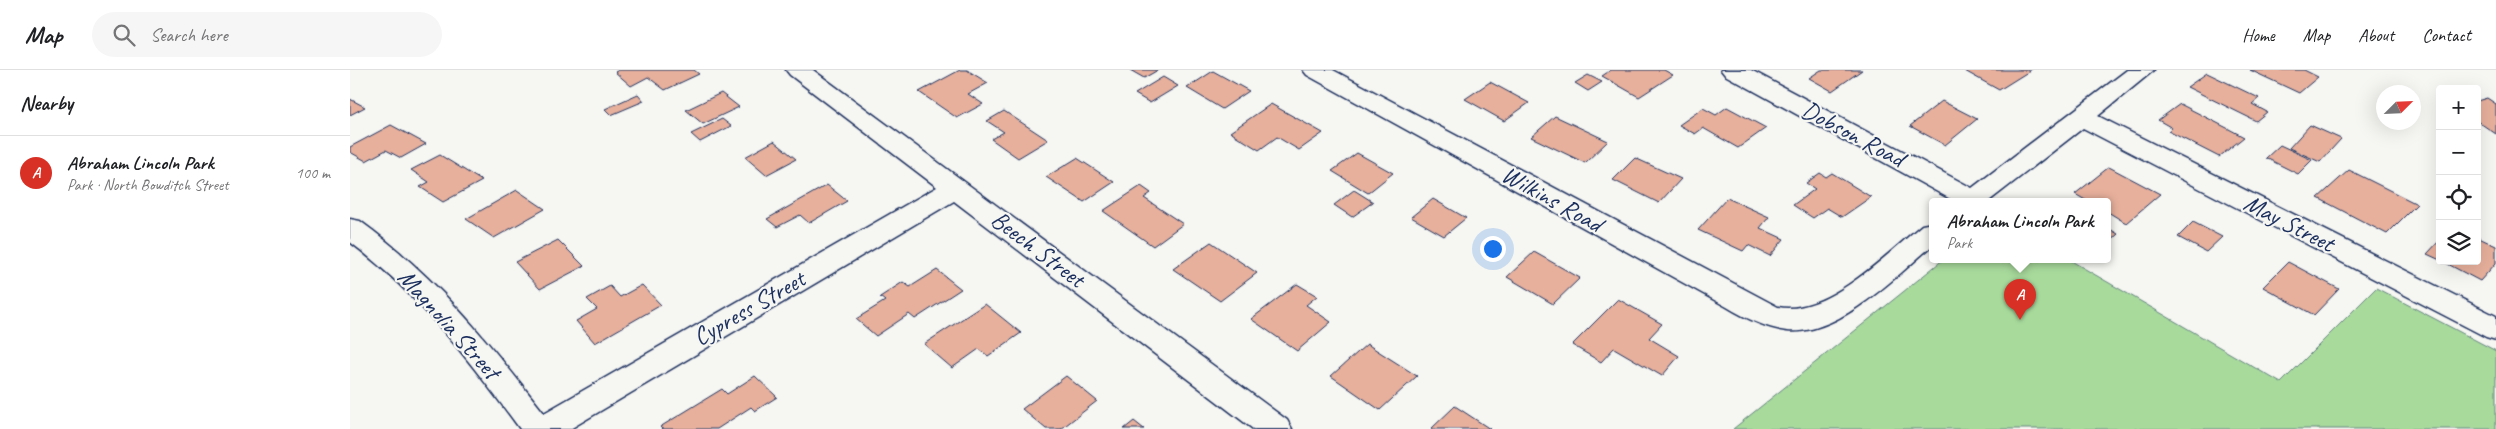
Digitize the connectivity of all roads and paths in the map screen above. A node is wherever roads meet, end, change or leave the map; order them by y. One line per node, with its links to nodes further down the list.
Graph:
1 (798, 70): 6 (street, Beech Street)
2 (1314, 70): 10 (street, Wilkins Road)
3 (1733, 70): 7 (street, Dobson Road)
4 (2142, 70): 5 (street)
5 (2082, 117): 8 (street); 11 (street, May Street)
6 (956, 188): 13 (street, Cypress Street); 14 (street, Beech Street)
7 (1967, 198)
8 (1976, 198)
9 (350, 228): 12 (street, Magnolia Street)
10 (1929, 234)
11 (2496, 329)
12 (538, 429)
13 (542, 429)
14 (1276, 429)

